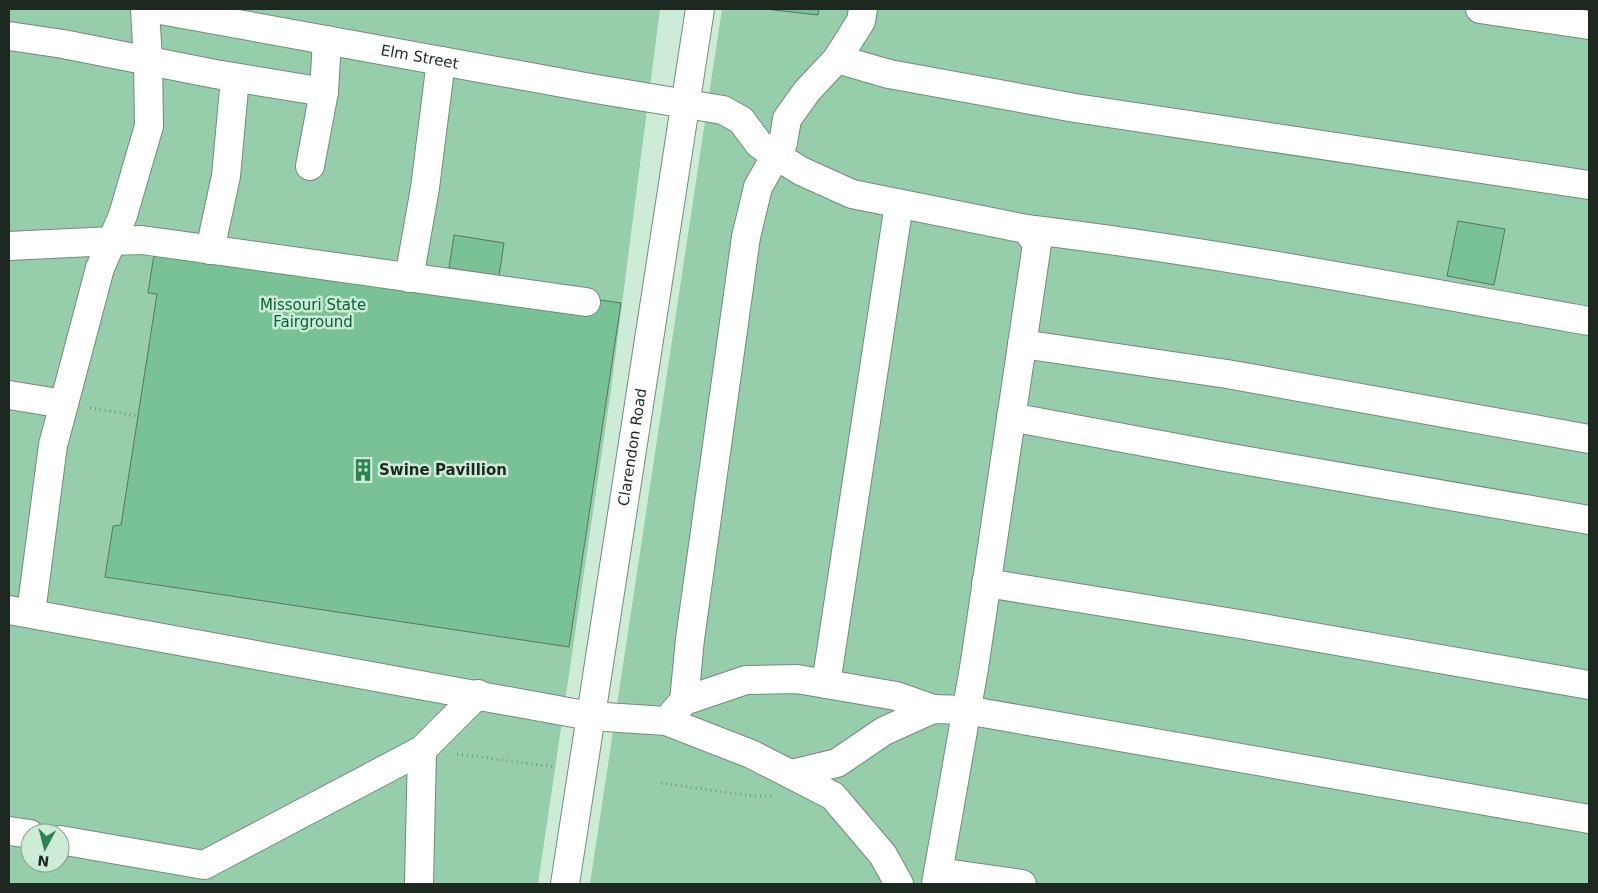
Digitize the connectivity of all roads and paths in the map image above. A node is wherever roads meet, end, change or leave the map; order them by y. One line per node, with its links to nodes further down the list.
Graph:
1 (145, 9): 10 (street)
2 (155, 9): 8 (street, Elm Street)
3 (700, 9): 14 (street, Clarendon Road)
4 (863, 9): 9 (street)
5 (1480, 9): 6 (street)
6 (1589, 25)
7 (9, 36): 10 (street)
8 (327, 40): 11 (street, Elm Street); 13 (street)
9 (837, 59): 15 (street); 17 (street)
10 (148, 61): 12 (street); 20 (street)
11 (441, 61): 14 (street, Elm Street); 23 (street)
12 (235, 78): 13 (street); 22 (street)
13 (324, 92): 16 (street)
14 (685, 105): 15 (street, Elm Street); 41 (street, Clarendon Road)
15 (777, 156): 18 (street, Elm Street); 40 (street)
16 (310, 166)
17 (1589, 185)
18 (899, 204): 19 (street, Elm Street); 35 (street)
19 (1026, 229): 25 (street, Elm Street); 26 (street)
20 (112, 241): 21 (street); 22 (street); 28 (street)
21 (9, 246)
22 (210, 250): 23 (street)
23 (409, 278): 24 (street)
24 (586, 302)
25 (1589, 321)
26 (1022, 344): 30 (street); 31 (street)
27 (9, 395): 28 (street)
28 (64, 404): 29 (path); 34 (street)
29 (138, 416)
30 (1011, 417): 32 (street); 33 (street)
31 (1589, 439)
32 (1589, 520)
33 (986, 583): 36 (street); 39 (street)
34 (20, 612): 37 (street)
35 (826, 684): 38 (street); 40 (street)
36 (1589, 685)
37 (478, 694): 41 (street); 42 (street)
38 (933, 709): 39 (street); 44 (street)
39 (966, 710): 47 (street); 49 (street)
40 (675, 711): 41 (street); 44 (street)
41 (590, 716): 51 (street, Clarendon Road)
42 (422, 750): 43 (path); 48 (street); 50 (street)
43 (555, 767)
44 (791, 774): 52 (street)
45 (662, 783): 46 (path)
46 (773, 796)
47 (1589, 819)
48 (70, 842)
49 (937, 878): 53 (street)
50 (419, 884)
51 (565, 884)
52 (899, 884)
53 (1022, 884)

